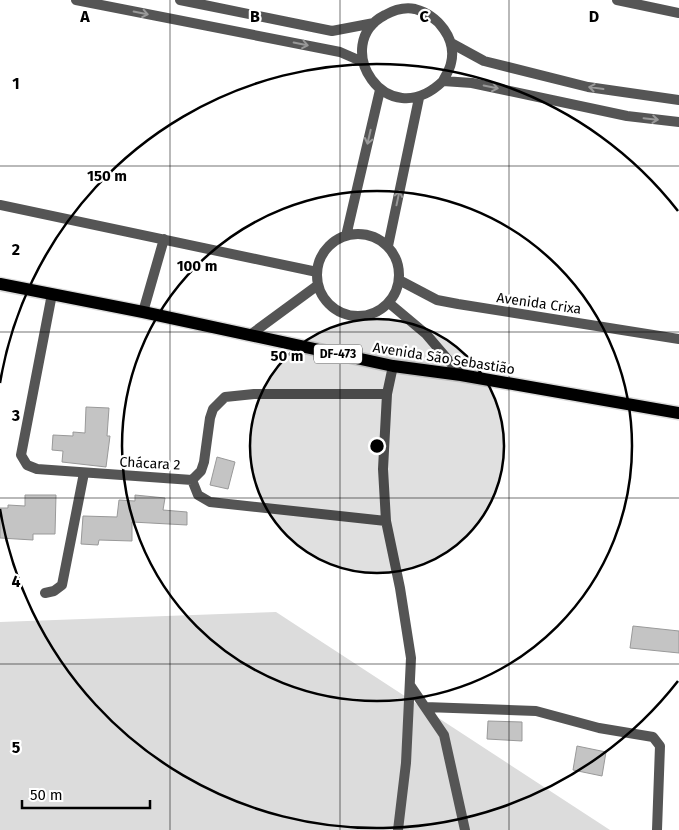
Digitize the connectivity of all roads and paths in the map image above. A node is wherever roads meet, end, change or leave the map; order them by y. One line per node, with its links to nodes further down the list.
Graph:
1 (76, 0): 8 (street, one-way to 8)
2 (180, 0): 6 (street)
3 (616, 0): 5 (street)
4 (415, 4): 6 (street); 7 (street)
5 (679, 13)
6 (374, 24): 8 (street)
7 (451, 43): 9 (street); 12 (street, one-way to 7)
8 (363, 62): 10 (street)
9 (443, 81): 11 (street); 13 (street, one-way to 13)
10 (380, 90): 11 (street); 15 (street, one-way to 15)
11 (419, 98): 17 (street, one-way to 11)
12 (679, 100)
13 (679, 122)
14 (0, 205): 16 (street)
15 (346, 236): 17 (street); 18 (street)
16 (164, 239): 18 (street); 24 (street)
17 (388, 246): 19 (street)
18 (317, 272): 21 (street)
19 (399, 280): 23 (street); 26 (street, Avenida Crixa)
20 (0, 284): 22 (main road, Avenida São Sebastião / DF-473)
21 (318, 285): 23 (street); 25 (street)
22 (52, 294): 24 (main road, Avenida São Sebastião / DF-473); 31 (street, Chácara 2)
23 (389, 303): 28 (street)
24 (143, 312): 25 (main road, Avenida São Sebastião / DF-473)
25 (250, 335): 27 (main road, Avenida São Sebastião / DF-473)
26 (679, 338)
27 (393, 366): 28 (main road, Avenida São Sebastião / DF-473); 29 (street)
28 (461, 375): 30 (main road, Avenida São Sebastião / DF-473)
29 (387, 394): 32 (street, Chácara 2); 33 (street)
30 (679, 413)
31 (84, 473): 32 (street, Chácara 2); 34 (street)
32 (192, 480): 33 (street)
33 (386, 521): 35 (street)
34 (45, 592)
35 (410, 685): 36 (street); 37 (street)
36 (425, 707): 38 (street); 39 (street)
37 (398, 830)
38 (465, 830)
39 (656, 830)

